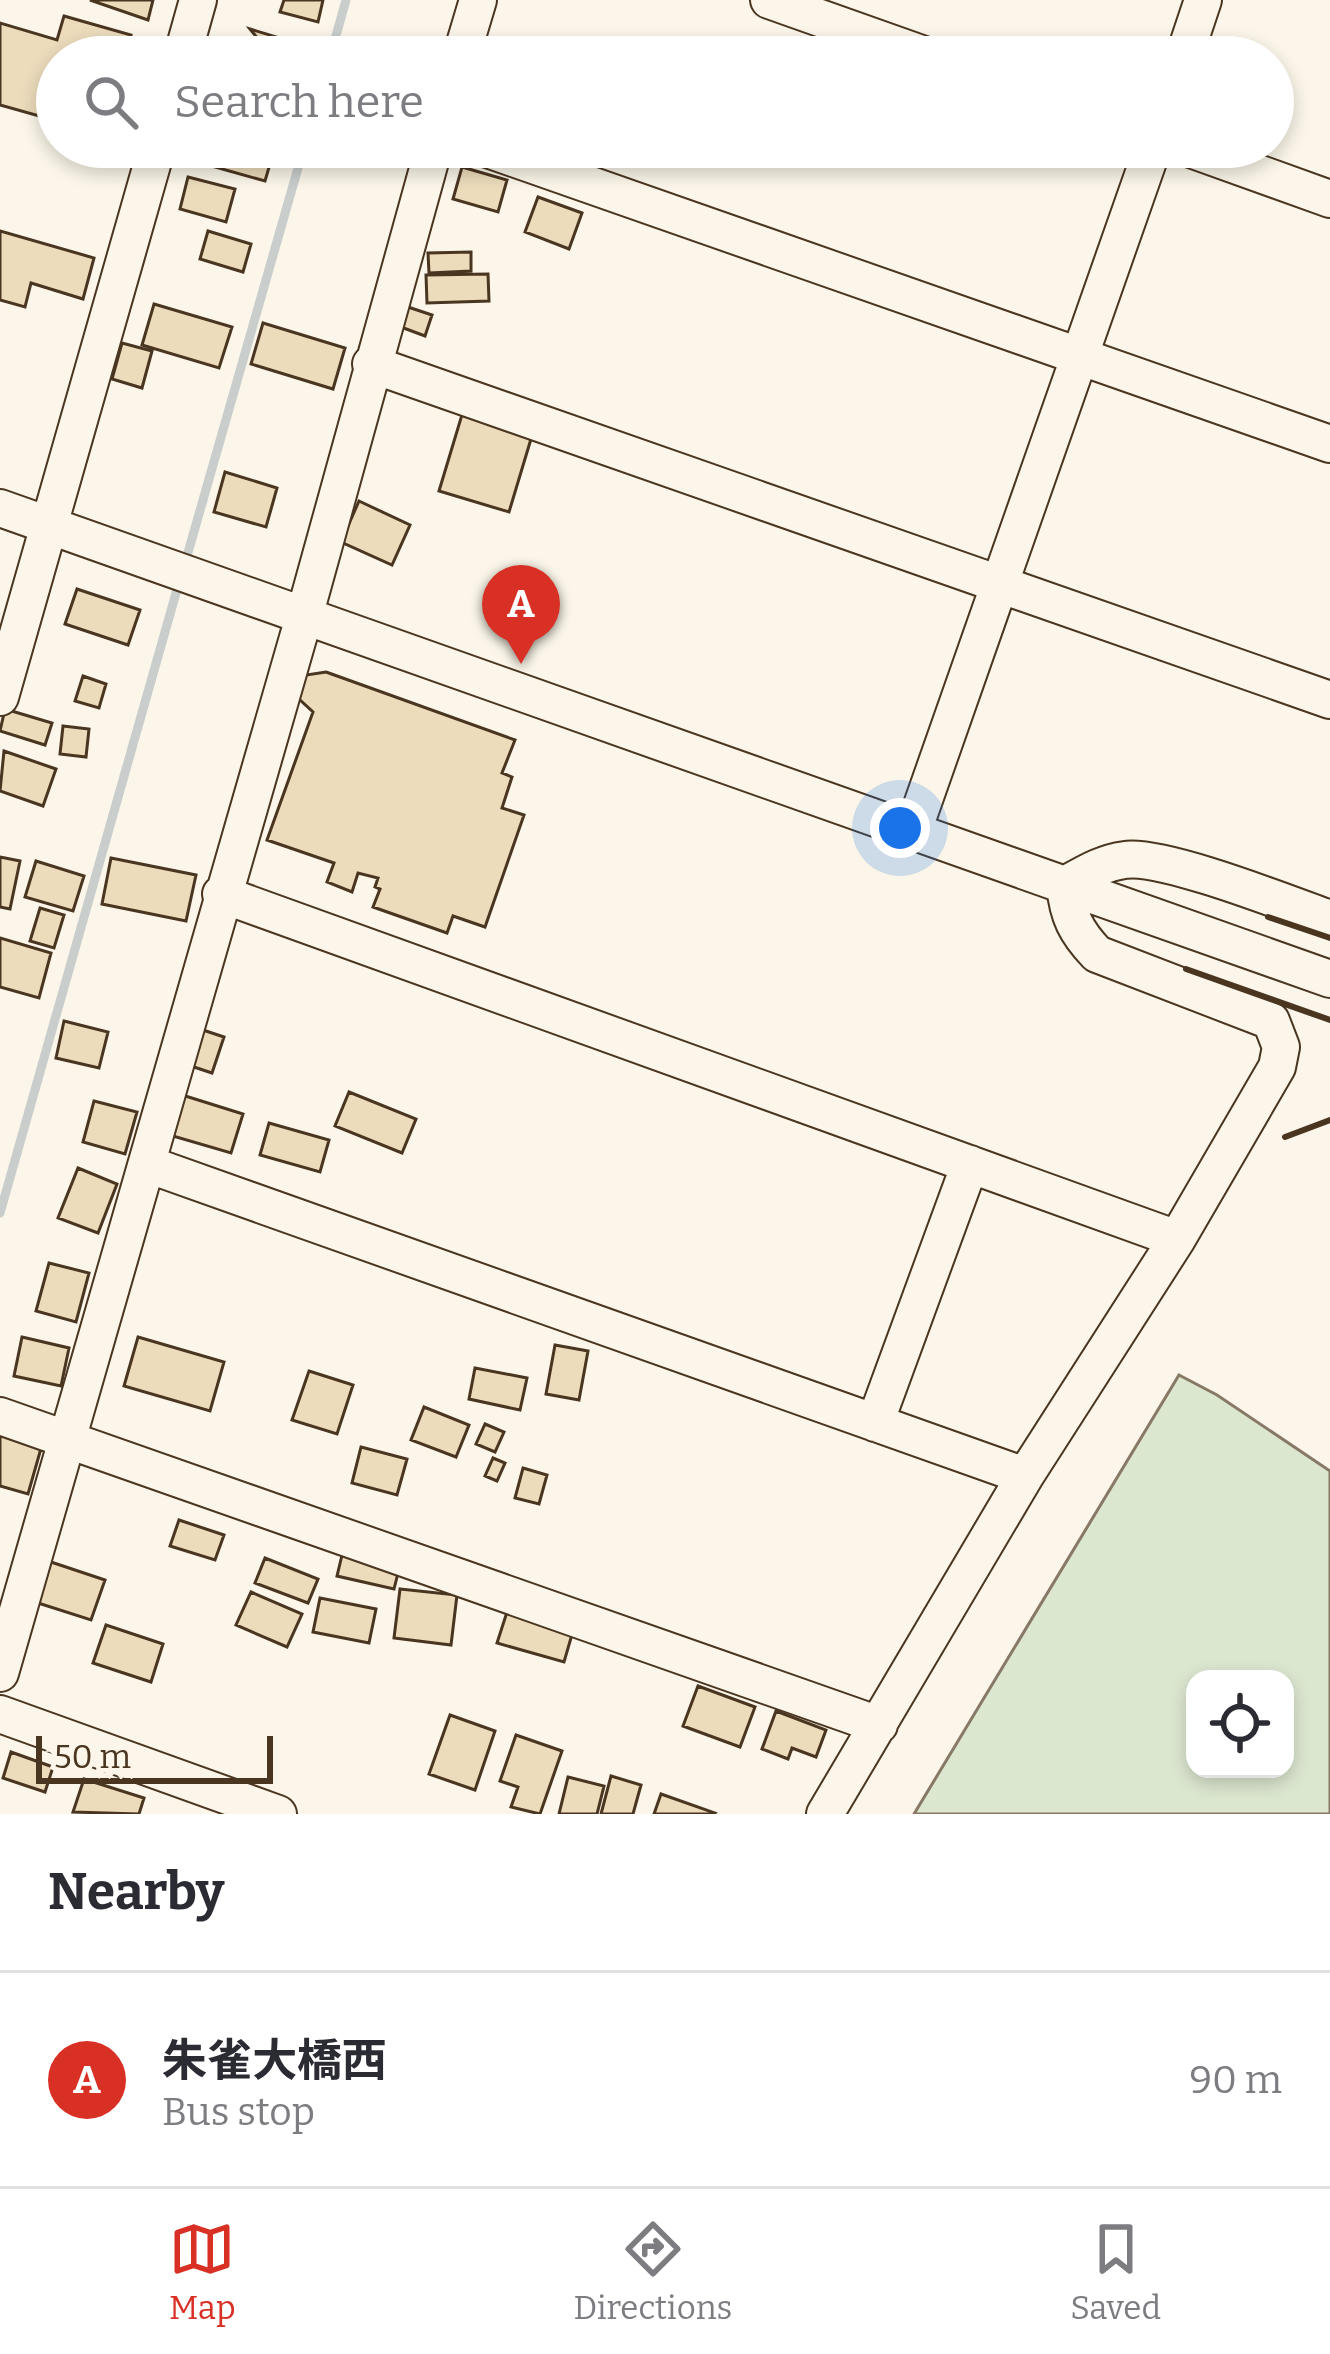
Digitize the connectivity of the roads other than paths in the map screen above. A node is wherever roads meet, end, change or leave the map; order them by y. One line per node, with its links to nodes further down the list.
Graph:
1 (199, 0): 5 (street)
2 (478, 0): 6 (street)
3 (769, 0): 7 (street)
4 (1203, 0): 8 (street)
5 (188, 36)
6 (467, 36)
7 (871, 36)
8 (1191, 36)
9 (151, 168): 19 (street)
10 (428, 168): 16 (street)
11 (542, 168): 15 (street)
12 (1146, 168): 15 (street)
13 (1244, 168): 14 (street)
14 (1330, 199)
15 (1079, 357): 17 (street); 20 (street)
16 (371, 364): 20 (street); 21 (street)
17 (1330, 444)
18 (0, 508): 19 (street)
19 (49, 526): 21 (street); 22 (street)
20 (998, 583): 23 (street); 24 (street)
21 (304, 617): 24 (street); 26 (street)
22 (0, 697)
23 (1330, 700)
24 (913, 831): 25 (street)
25 (1066, 885): 27 (street); 28 (street); 31 (street)
26 (221, 894): 29 (street); 30 (street)
27 (1330, 919)
28 (1330, 980)
29 (147, 1164): 33 (street); 34 (street)
30 (970, 1164): 31 (street); 33 (street)
31 (1177, 1239): 35 (street)
32 (0, 1416): 34 (street)
33 (875, 1423): 35 (street)
34 (68, 1437): 36 (street); 38 (street)
35 (1025, 1476): 38 (street)
36 (0, 1672)
37 (0, 1714): 39 (street)
38 (879, 1725): 40 (street)
39 (278, 1814)
40 (825, 1814)

